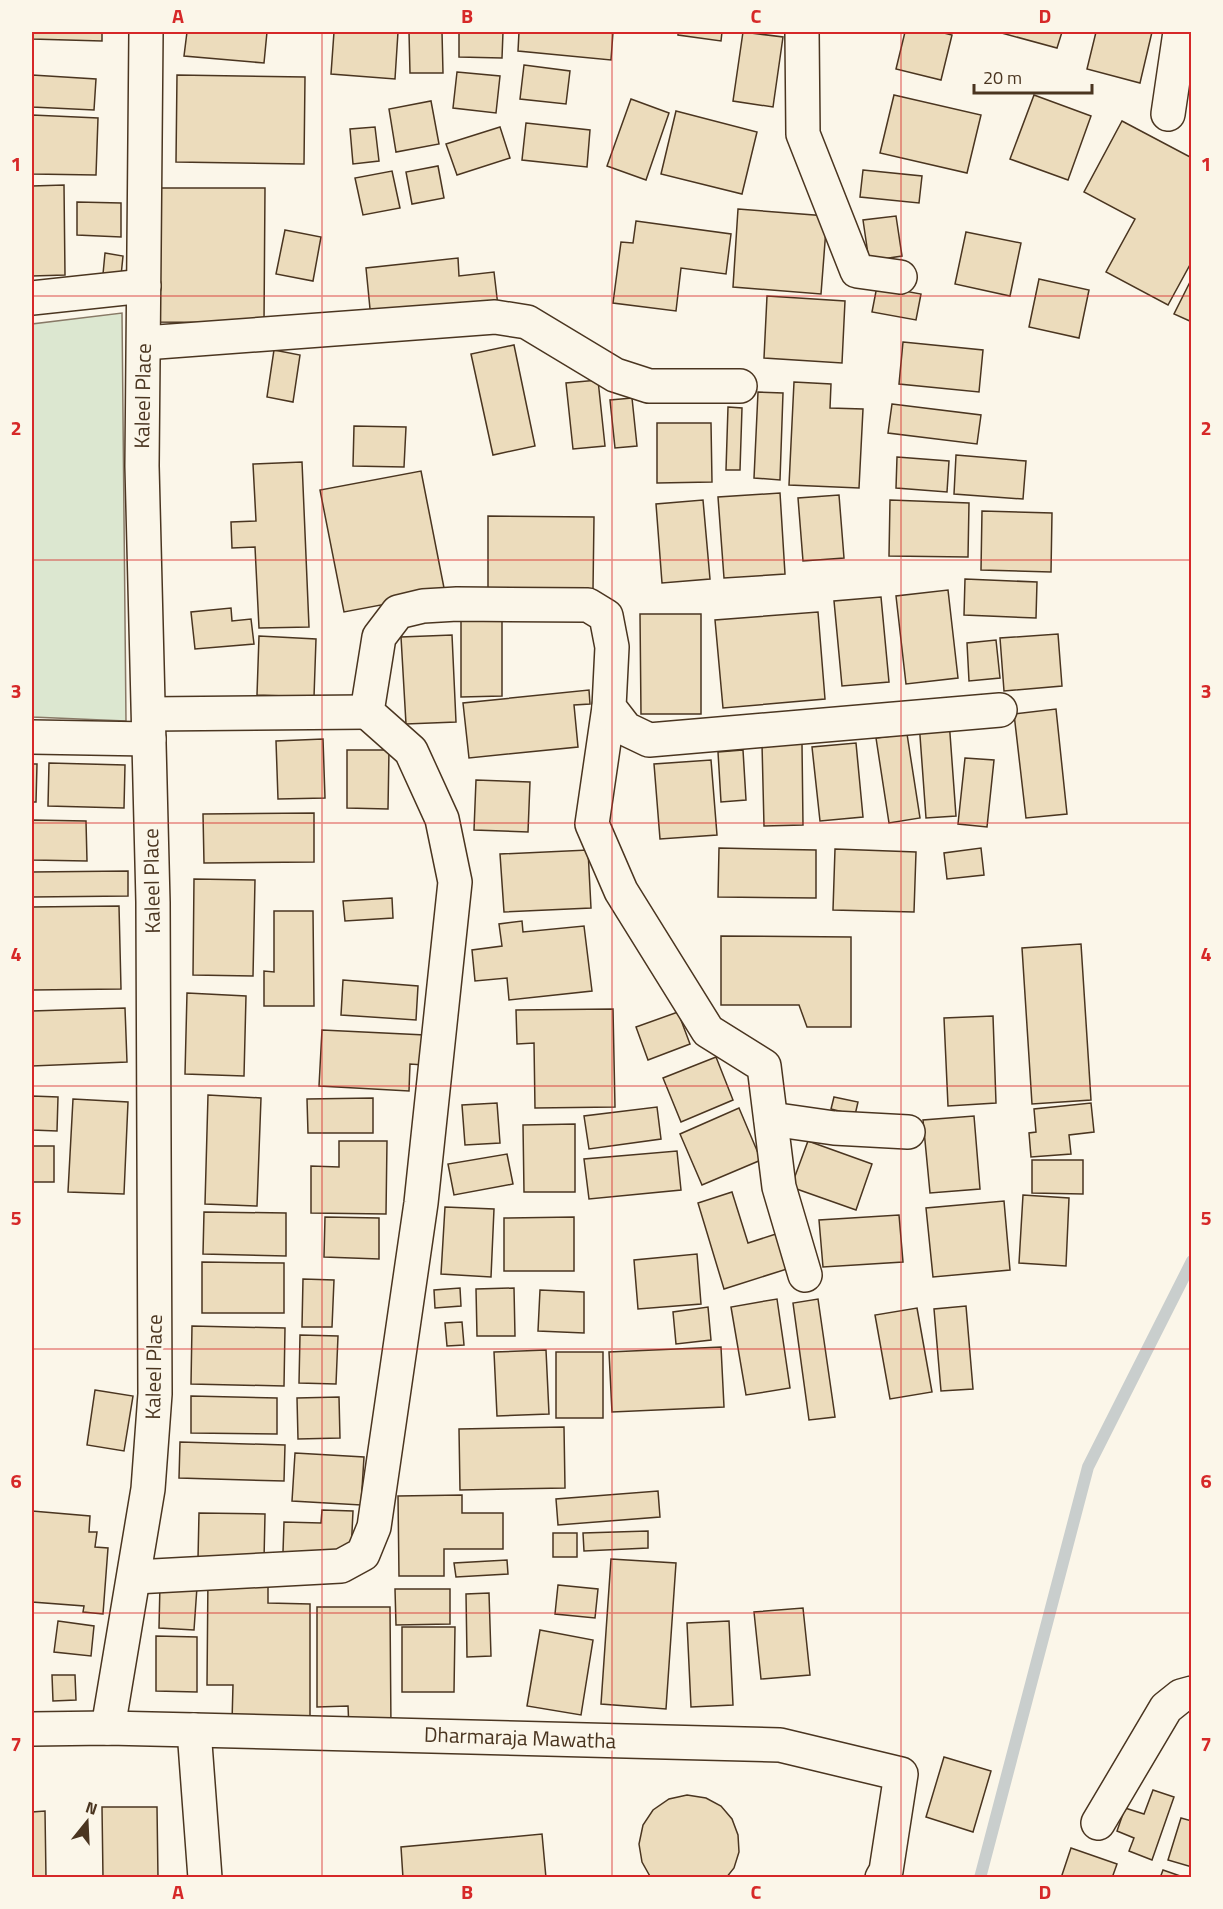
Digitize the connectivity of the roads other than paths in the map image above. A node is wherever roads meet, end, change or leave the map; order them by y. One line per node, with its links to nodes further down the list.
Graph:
1 (146, 32): 6 (street, Kaleel Place)
2 (802, 32): 5 (street)
3 (1180, 32): 4 (street)
4 (1168, 114)
5 (900, 277)
6 (144, 286): 7 (street); 8 (street, Kaleel Place)
7 (32, 298)
8 (144, 343): 9 (street); 13 (street, Kaleel Place)
9 (740, 386)
10 (609, 707): 11 (street); 12 (street); 15 (street)
11 (1000, 710)
12 (367, 712): 13 (street); 18 (street)
13 (149, 726): 14 (street); 18 (street, Kaleel Place)
14 (32, 737)
15 (771, 1119): 16 (street); 17 (street)
16 (908, 1132)
17 (805, 1275)
18 (135, 1577): 20 (street, Kaleel Place)
19 (1191, 1693): 23 (street)
20 (108, 1728): 21 (street, Dharmaraja Mawatha); 22 (street, Dharmaraja Mawatha)
21 (32, 1729)
22 (194, 1730): 24 (street); 25 (street, Dharmaraja Mawatha)
23 (1098, 1823)
24 (205, 1878)
25 (882, 1878)

